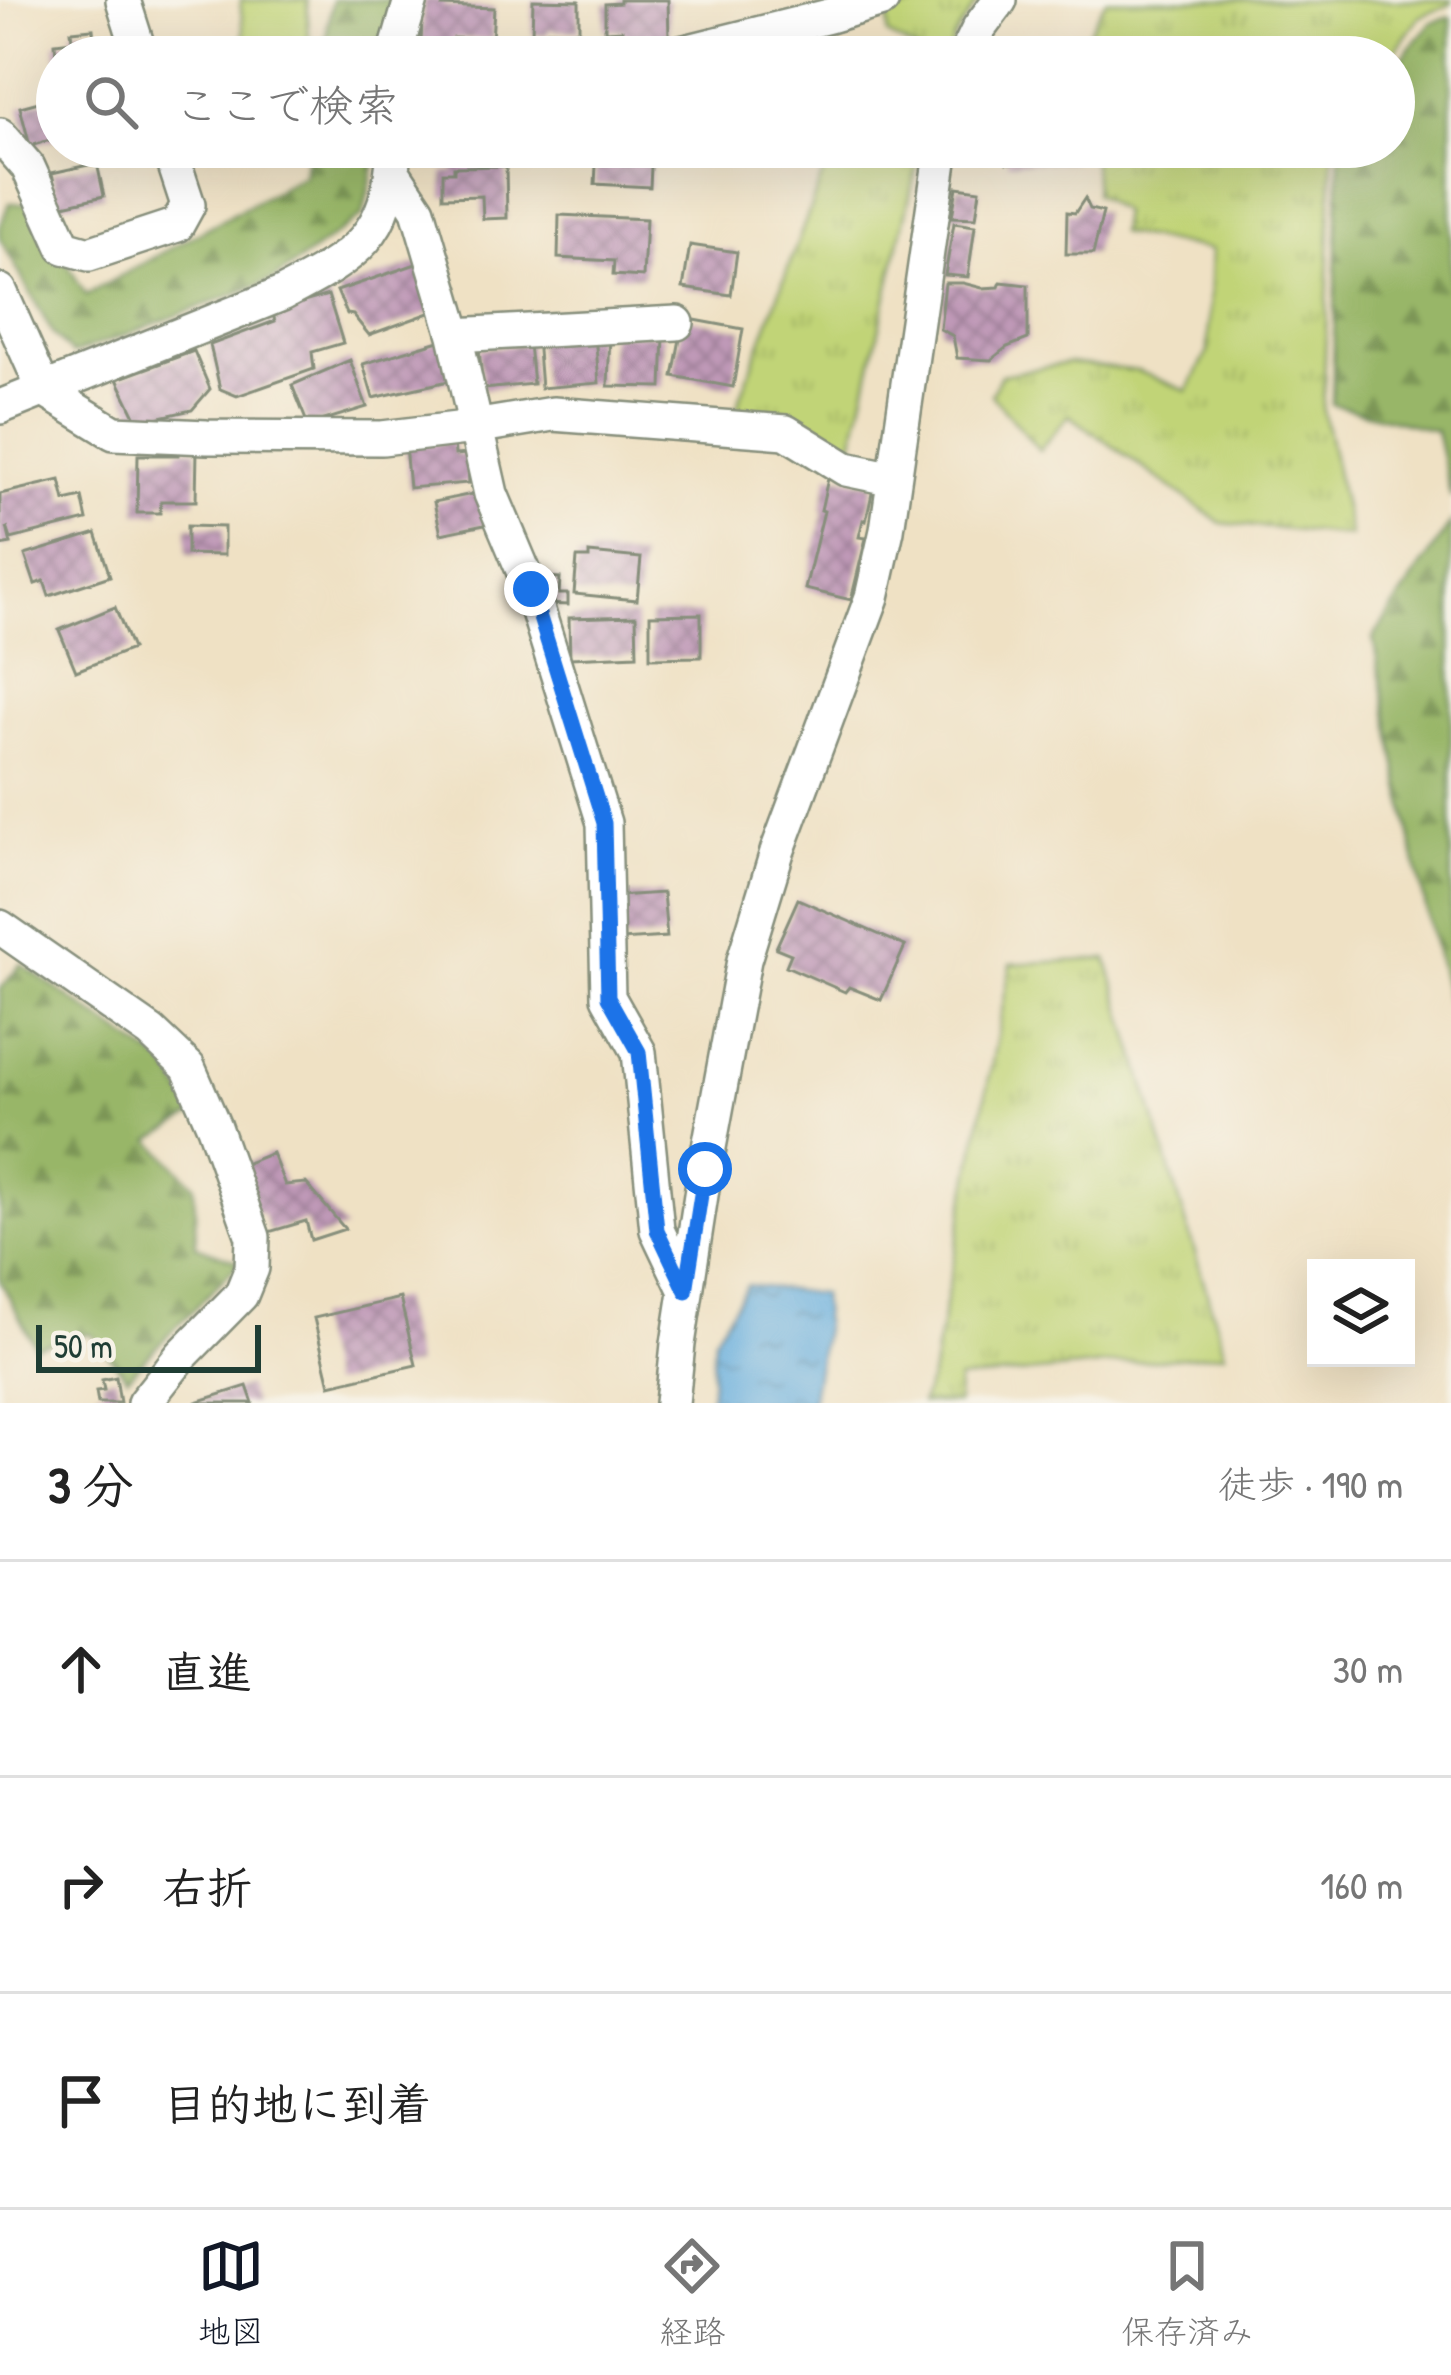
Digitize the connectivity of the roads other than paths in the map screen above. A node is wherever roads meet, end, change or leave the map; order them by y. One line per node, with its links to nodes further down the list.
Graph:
1 (123, 0): 6 (street)
2 (411, 0): 7 (street)
3 (882, 0): 5 (street)
4 (1000, 0): 9 (street)
5 (825, 8): 8 (street)
6 (134, 36)
7 (400, 36)
8 (734, 36)
9 (975, 36)
10 (0, 135): 11 (street)
11 (177, 168)
12 (393, 168): 18 (street)
13 (398, 168): 17 (street)
14 (939, 168): 21 (street)
15 (0, 291): 18 (street)
16 (677, 323): 17 (street)
17 (455, 335): 20 (street)
18 (44, 390): 19 (street); 20 (street)
19 (0, 407)
20 (474, 427): 21 (street); 23 (street)
21 (894, 479): 23 (street)
22 (0, 927): 24 (street)
23 (686, 1291): 25 (street)
24 (144, 1403)
25 (672, 1403)

